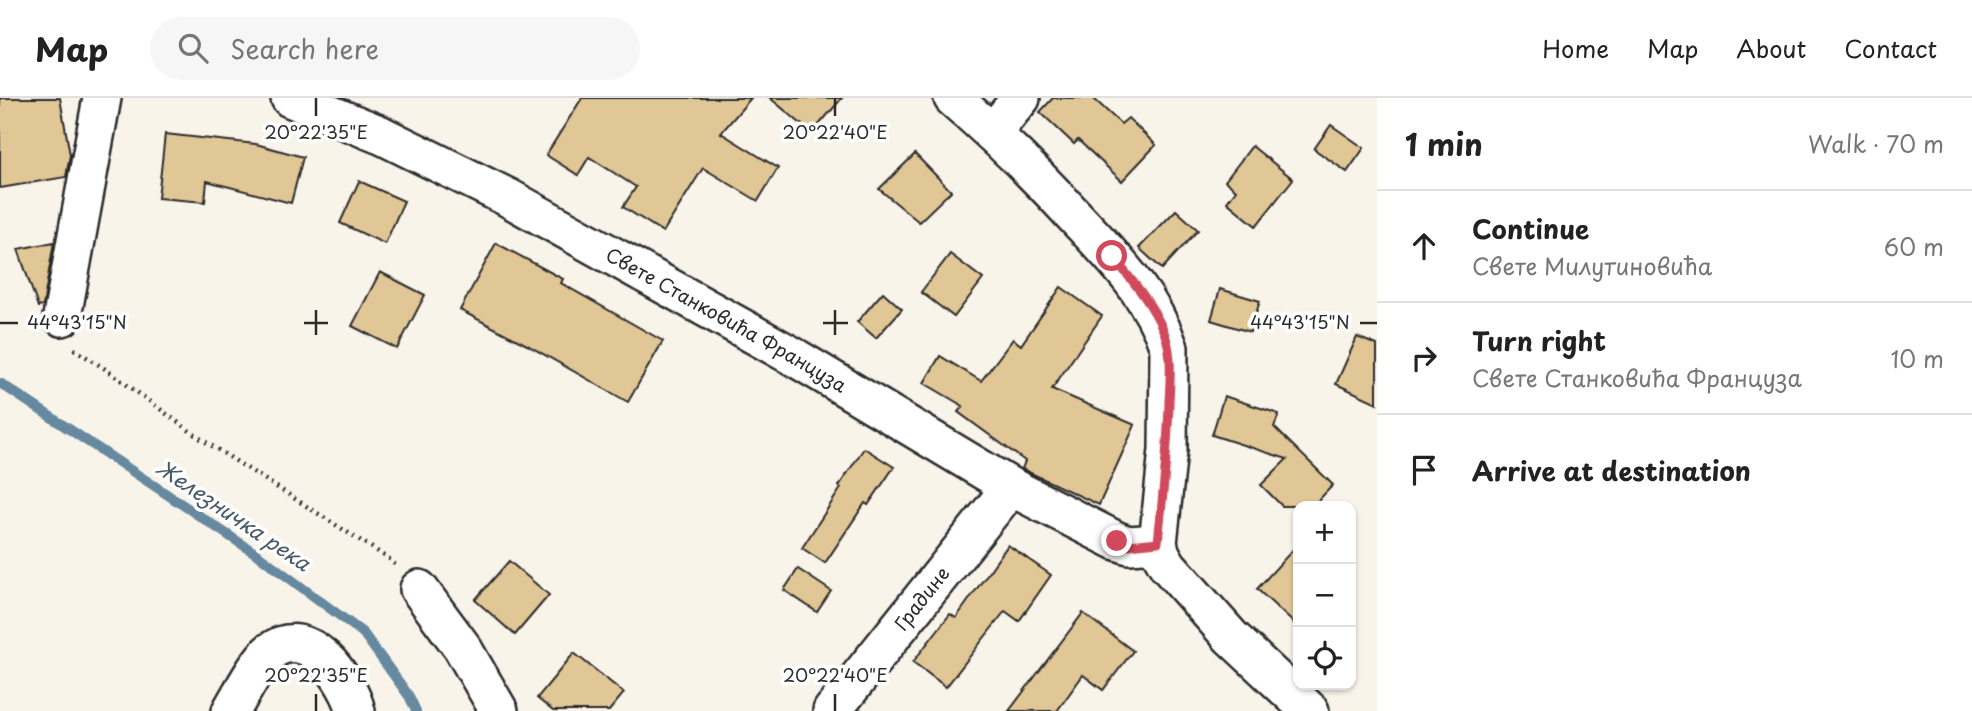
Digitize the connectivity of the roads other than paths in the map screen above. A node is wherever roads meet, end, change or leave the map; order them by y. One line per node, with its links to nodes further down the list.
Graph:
1 (102, 98): 6 (street)
2 (290, 98): 7 (street, Свете Станковића Француза)
3 (953, 98): 5 (street)
4 (1021, 98): 5 (street)
5 (992, 133): 8 (street)
6 (62, 317)
7 (1011, 488): 8 (street, Свете Станковића Француза); 13 (street, Градине)
8 (1158, 542): 14 (street)
9 (419, 589): 12 (street)
10 (231, 711): 11 (street)
11 (356, 711)
12 (499, 711)
13 (832, 711)
14 (1310, 711)

